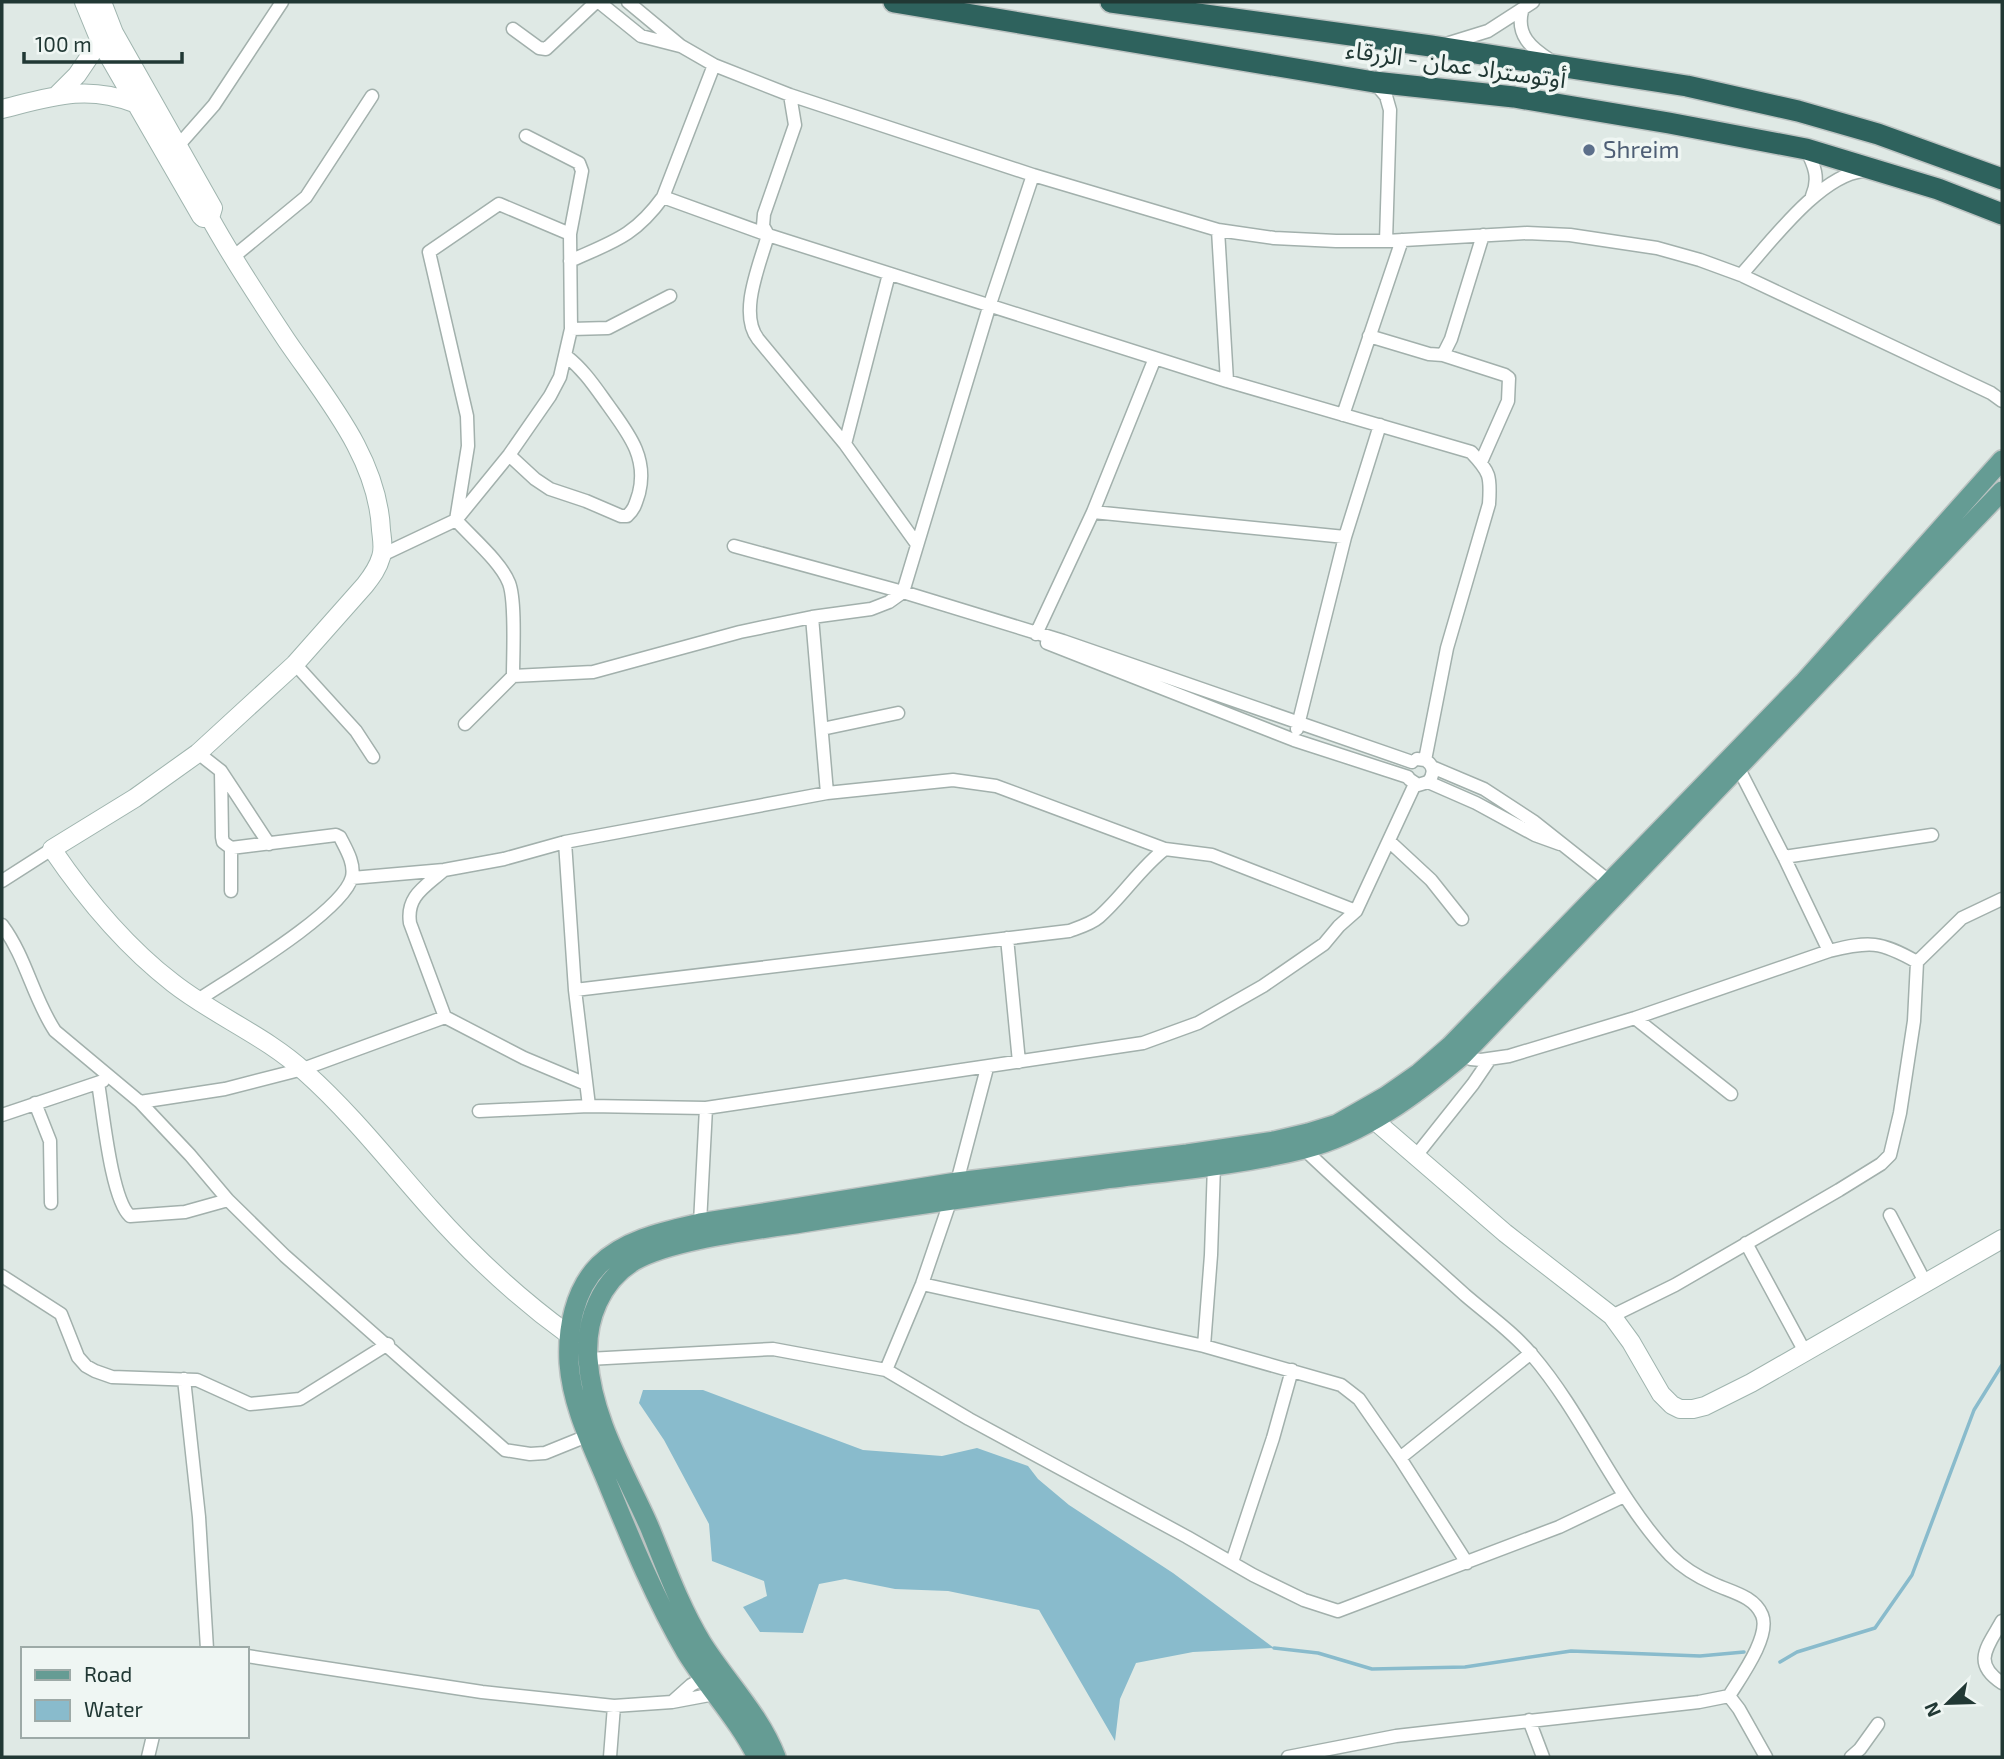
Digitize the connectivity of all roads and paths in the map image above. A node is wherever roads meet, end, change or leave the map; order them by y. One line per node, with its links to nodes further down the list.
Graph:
1 (84, 2): 11 (street)
2 (102, 2): 25 (street)
3 (282, 2): 25 (street)
4 (598, 2): 10 (street); 12 (street)
5 (628, 2): 12 (street)
6 (894, 2): 16 (highway, أوتوستراد عمان - الزرقاء)
7 (1111, 2): 13 (highway, أوتوستراد عمان - الزرقاء)
8 (1533, 2): 9 (street)
9 (1522, 10): 13 (street); 15 (street)
10 (513, 29)
11 (100, 41): 18 (street); 21 (street)
12 (681, 46): 14 (street)
13 (1431, 46): 15 (highway, أوتوستراد عمان - الزرقاء)
14 (714, 65): 19 (street); 30 (street)
15 (1558, 65): 29 (highway, أوتوستراد عمان - الزرقاء)
16 (1374, 82): 17 (highway, أوتوستراد عمان - الزرقاء); 23 (street)
17 (1405, 85): 23 (street); 26 (highway, أوتوستراد عمان - الزرقاء)
18 (57, 95): 21 (street); 22 (street)
19 (790, 95): 28 (street); 36 (street)
20 (372, 96): 40 (street)
21 (134, 103): 33 (street)
22 (2, 109)
23 (1390, 110): 39 (street)
24 (526, 136): 35 (street)
25 (177, 147): 33 (street)
26 (1806, 149): 27 (highway, أوتوستراد عمان - الزرقاء); 31 (street)
27 (1878, 170): 31 (street); 32 (highway, أوتوستراد عمان - الزرقاء)
28 (1033, 175): 34 (street); 45 (street)
29 (2002, 179)
30 (663, 197): 36 (street); 41 (street)
31 (1811, 200): 43 (street)
32 (1999, 214)
33 (210, 218): 40 (street)
34 (1218, 230): 39 (street); 51 (street)
35 (570, 234): 41 (street); 62 (street)
36 (768, 235): 42 (street); 56 (street)
37 (1483, 235): 38 (street); 43 (street); 48 (street)
38 (1402, 240): 39 (street); 47 (street)
39 (1386, 241)
40 (232, 258): 66 (street)
41 (570, 261): 46 (street)
42 (889, 274): 45 (street); 56 (street)
43 (1741, 275): 52 (street)
44 (670, 296): 46 (street)
45 (990, 304): 50 (street); 64 (street)
46 (571, 329): 49 (street)
47 (1369, 337): 48 (street); 54 (street)
48 (1443, 355): 59 (street)
49 (566, 356): 57 (street); 57 (street)
50 (1155, 358): 51 (street); 61 (street)
51 (1227, 381): 54 (street)
52 (1996, 394): 53 (street)
53 (2002, 401)
54 (1343, 415): 55 (street)
55 (1380, 425): 59 (street); 63 (street)
56 (845, 444): 64 (street)
57 (509, 455): 62 (street)
58 (2002, 460): 96 (main road)
59 (1481, 462): 79 (street)
60 (2002, 491): 80 (main road)
61 (1093, 512): 63 (street); 69 (street)
62 (456, 520): 66 (street); 71 (street)
63 (1345, 537): 73 (street)
64 (916, 543): 67 (street)
65 (733, 547): 67 (street)
66 (382, 555): 70 (street)
67 (903, 592): 68 (street); 69 (street)
68 (812, 617): 71 (street); 75 (street)
69 (1036, 634): 73 (street); 76 (street)
70 (295, 664): 77 (street); 78 (street)
71 (513, 676): 74 (street)
72 (898, 713): 75 (street)
73 (1298, 723): 76 (street); 79 (street)
74 (465, 724)
75 (822, 729): 83 (street)
76 (1294, 740): 82 (street)
77 (198, 753): 81 (street); 90 (street)
78 (373, 757)
79 (1423, 763): 82 (street); 82 (street); 88 (street)
80 (1739, 769): 92 (street); 96 (main road)
81 (221, 771): 87 (street); 89 (street)
82 (1417, 781): 86 (street); 88 (street)
83 (827, 793): 85 (street); 91 (street)
84 (1932, 835): 92 (street)
85 (565, 842): 93 (street); 105 (street)
86 (1390, 842): 99 (street); 100 (street)
87 (269, 844): 89 (street); 94 (street)
88 (1560, 844): 96 (street)
89 (231, 848): 97 (street)
90 (52, 849): 95 (street); 106 (street)
91 (1166, 849): 99 (street); 102 (street)
92 (1784, 857): 103 (street)
93 (444, 870): 94 (street); 107 (street)
94 (352, 878): 106 (street)
95 (2, 881)
96 (1615, 885): 109 (main road)
97 (231, 891)
98 (2002, 899): 104 (street)
99 (1356, 911): 111 (street)
100 (1462, 919)
101 (2, 925): 114 (street)
102 (1007, 938): 105 (street); 111 (street)
103 (1829, 951): 104 (street); 108 (street)
104 (1917, 962): 134 (street)
105 (575, 990): 115 (street)
106 (198, 1000): 113 (street)
107 (445, 1017): 113 (street); 115 (street)
108 (1635, 1018): 110 (street); 116 (street)
109 (1457, 1051): 110 (street); 123 (main road); 127 (main road)
110 (1490, 1059): 125 (street)
111 (1019, 1062): 112 (street)
112 (987, 1068): 120 (street); 127 (street)
113 (303, 1069): 117 (street); 140 (street)
114 (104, 1081): 117 (street); 118 (street); 128 (street)
115 (586, 1083): 119 (street)
116 (1731, 1094)
117 (140, 1102): 128 (street)
118 (35, 1103): 122 (street); 129 (street)
119 (589, 1106): 120 (street); 121 (street)
120 (706, 1108): 131 (street)
121 (479, 1111)
122 (2, 1115)
123 (1374, 1120): 124 (main road); 125 (street)
124 (1304, 1149): 126 (main road); 145 (street)
125 (1415, 1157): 139 (street)
126 (1214, 1165): 127 (main road); 143 (street)
127 (954, 1190): 132 (main road); 137 (street)
128 (228, 1200): 142 (street)
129 (51, 1203)
130 (1890, 1215): 136 (street)
131 (701, 1223): 132 (main road); 138 (main road)
132 (741, 1225): 146 (main road)
133 (2002, 1239): 136 (street)
134 (1746, 1243): 139 (street); 144 (street)
135 (2, 1276): 149 (street)
136 (1925, 1282): 144 (street)
137 (922, 1284): 143 (street); 147 (street)
138 (573, 1311): 140 (street); 141 (main road)
139 (1612, 1316): 144 (street)
140 (547, 1319): 141 (street)
141 (569, 1335): 150 (main road)
142 (388, 1344): 149 (street); 150 (street)
143 (1205, 1346): 148 (street)
144 (1805, 1352)
145 (1531, 1353): 151 (street); 152 (street)
146 (588, 1359): 147 (street); 158 (main road)
147 (886, 1370): 153 (street)
148 (1292, 1370): 151 (street); 153 (street)
149 (184, 1379): 156 (street)
150 (587, 1436): 158 (main road)
151 (1400, 1458): 154 (street)
152 (1623, 1496): 154 (street); 161 (street)
153 (1232, 1562): 154 (street)
154 (1467, 1563)
155 (2002, 1621): 159 (street)
156 (207, 1647)
157 (248, 1656): 163 (street)
158 (713, 1674): 160 (main road); 162 (street)
159 (2002, 1683)
160 (724, 1690): 162 (street); 169 (main road); 170 (main road)
161 (1729, 1696): 164 (street); 173 (street)
162 (671, 1702): 163 (street)
163 (614, 1706): 168 (street)
164 (1529, 1720): 171 (street); 172 (street)
165 (1878, 1724): 174 (street)
166 (153, 1738): 167 (street)
167 (148, 1757)
168 (610, 1757)
169 (757, 1757)
170 (776, 1757)
171 (1288, 1757)
172 (1543, 1757)
173 (1766, 1757)
174 (1851, 1757)

